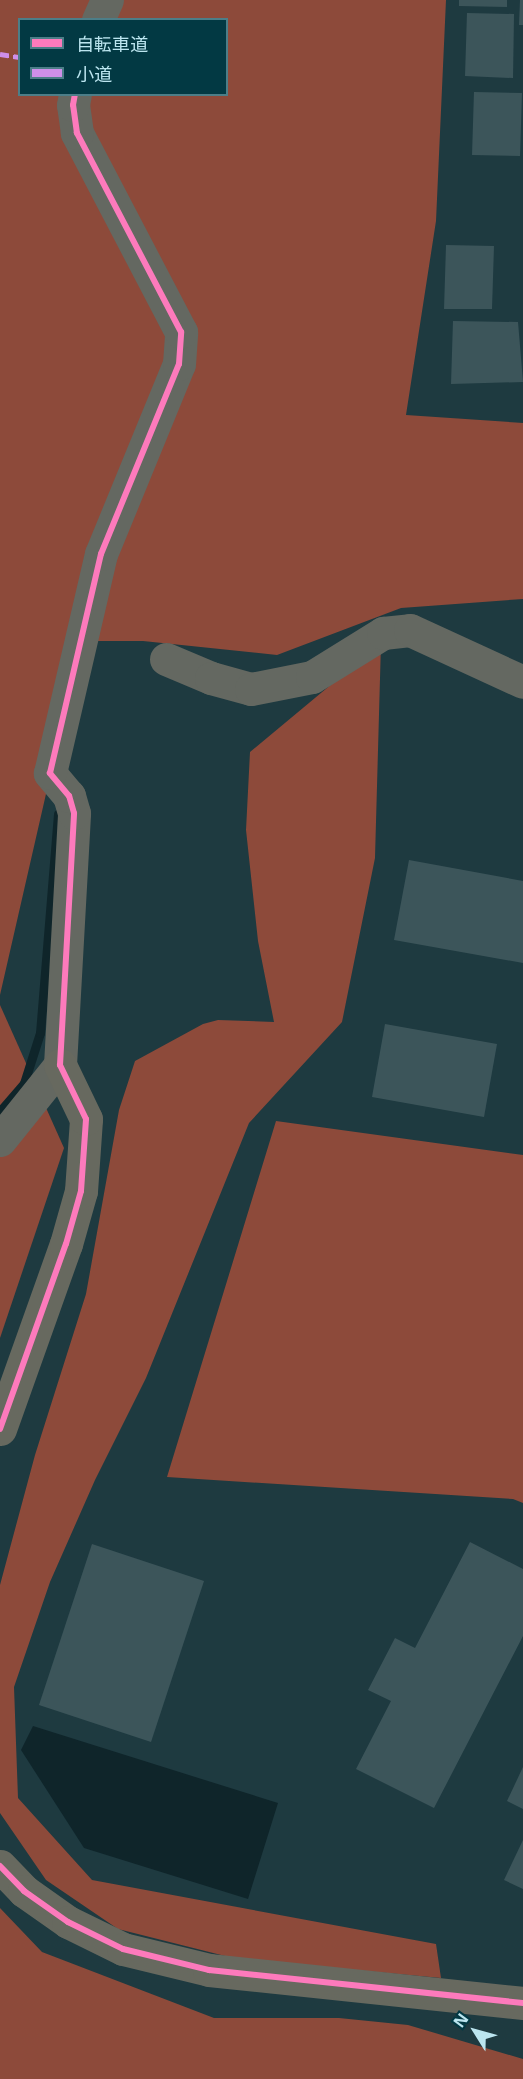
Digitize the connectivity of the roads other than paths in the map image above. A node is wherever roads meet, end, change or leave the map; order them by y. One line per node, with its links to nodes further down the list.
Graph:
1 (107, 0): 2 (street)
2 (99, 18)
3 (74, 96): 6 (street)
4 (166, 659): 5 (street)
5 (523, 682)
6 (60, 1065): 7 (street); 8 (street)
7 (0, 1140)
8 (0, 1429)
9 (0, 1866): 10 (street)
10 (523, 2003)

